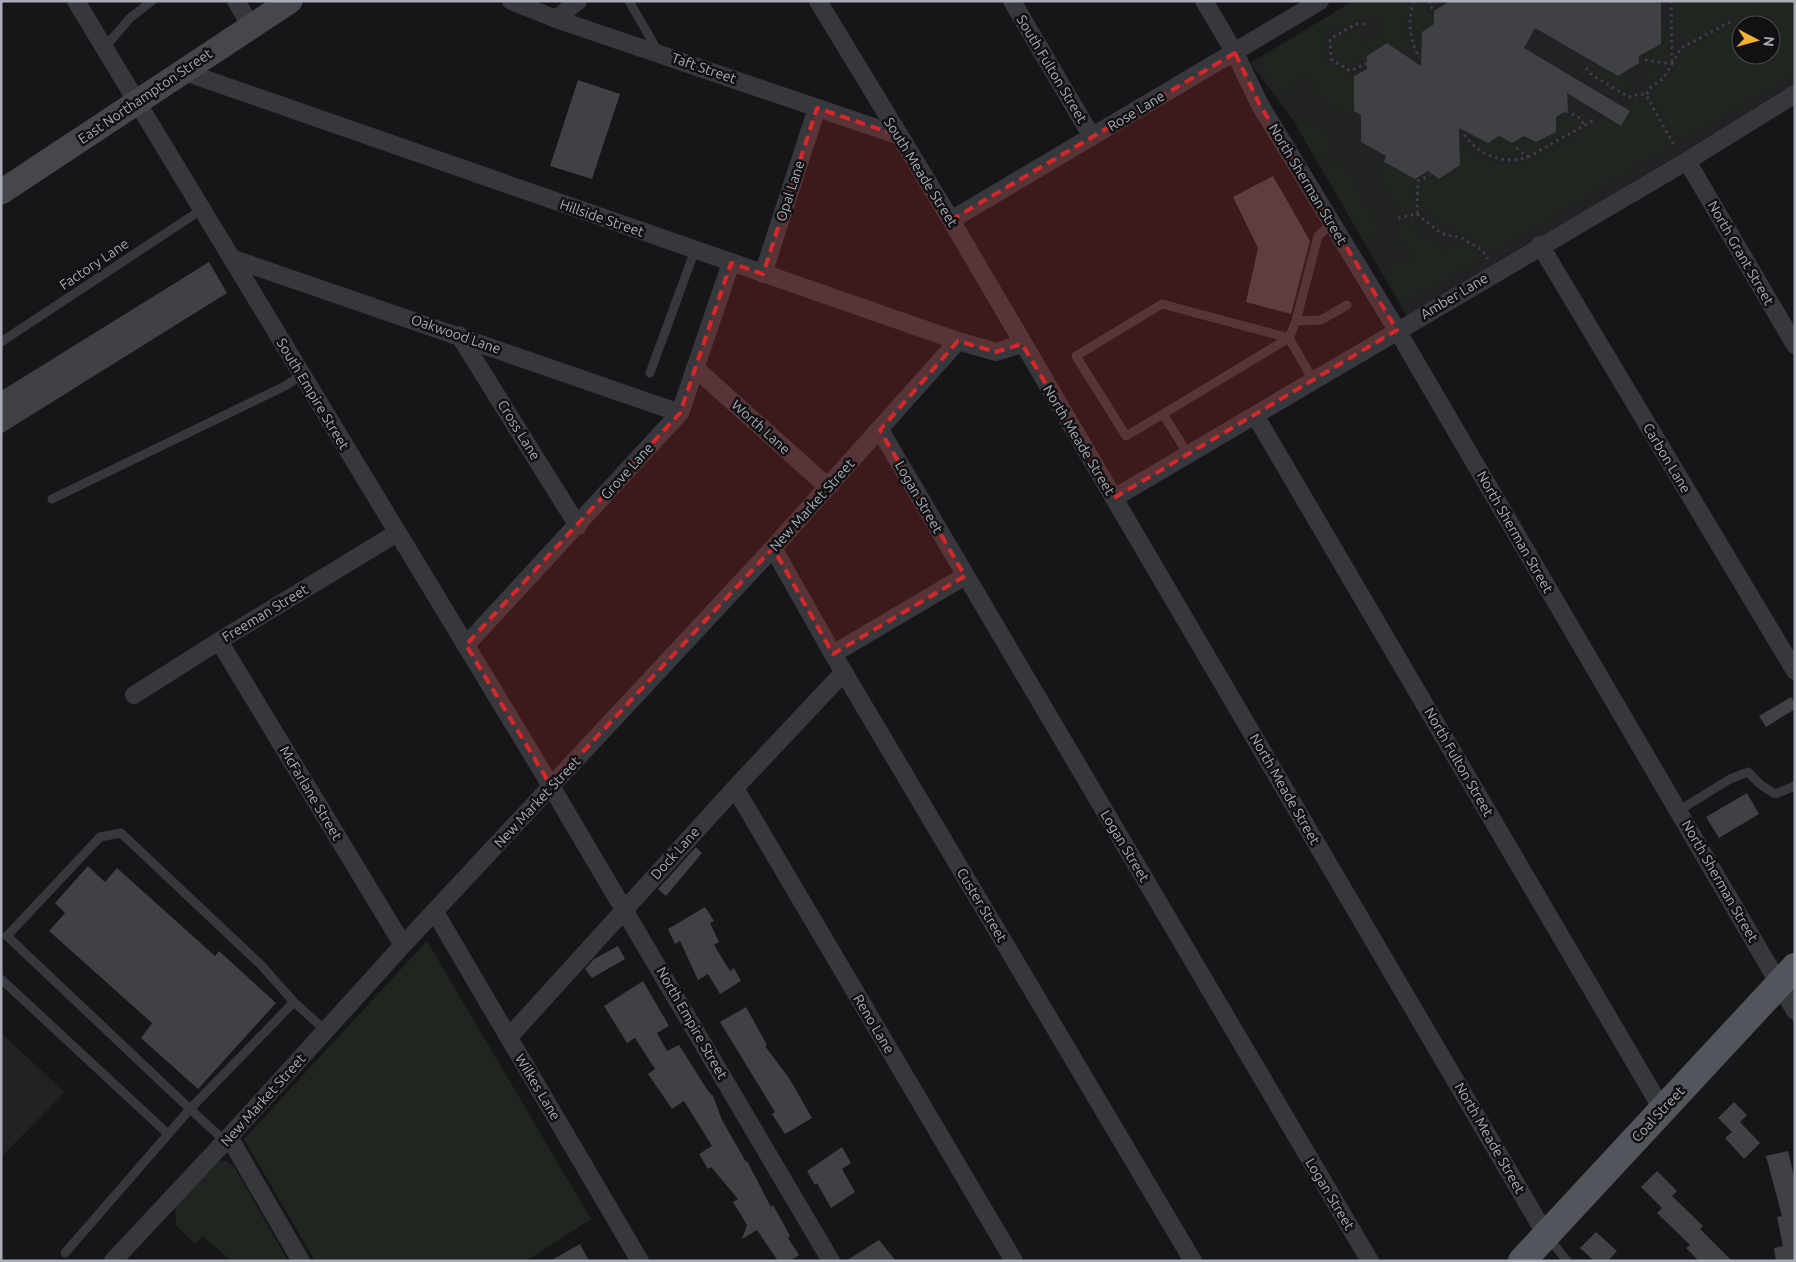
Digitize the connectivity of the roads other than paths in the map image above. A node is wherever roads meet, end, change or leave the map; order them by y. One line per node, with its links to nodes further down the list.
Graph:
1 (76, 1): 14 (street, South Empire Street)
2 (152, 1): 14 (lane)
3 (236, 1): 13 (street)
4 (290, 1): 13 (main road, East Northampton Street)
5 (511, 1): 12 (street, Taft Street)
6 (578, 1): 12 (street)
7 (629, 1): 15 (lane)
8 (818, 1): 21 (street, South Meade Street)
9 (1012, 1): 22 (street, South Fulton Street)
10 (1204, 1): 16 (street, North Sherman Street)
11 (1320, 1): 16 (street, Rose Lane)
12 (556, 19): 15 (street, Taft Street)
13 (250, 26): 17 (main road, East Northampton Street)
14 (105, 47): 19 (street, South Empire Street)
15 (660, 53): 20 (street, Taft Street)
16 (1235, 53): 22 (street, Rose Lane); 27 (street, North Sherman Street)
17 (182, 71): 19 (main road, East Northampton Street); 29 (street, Hillside Street)
18 (1795, 94): 23 (street, Amber Lane)
19 (136, 101): 24 (main road, East Northampton Street); 25 (street, South Empire Street)
20 (817, 108): 21 (street, Taft Street); 32 (street, Opal Lane)
21 (897, 135): 26 (street, South Meade Street)
22 (1092, 137): 26 (street, Rose Lane)
23 (1687, 161): 28 (street, Amber Lane); 41 (street, North Grant Street)
24 (1, 192)
25 (201, 210): 30 (street, South Empire Street); 39 (lane, Factory Lane)
26 (951, 220): 40 (street, South Meade Street)
27 (1332, 223): 34 (lane); 35 (street, North Sherman Street)
28 (1540, 245): 35 (street, Amber Lane); 61 (street, Carbon Lane)
29 (695, 250): 31 (street, Hillside Street); 43 (lane)
30 (231, 258): 36 (street, Oakwood Lane); 44 (street, South Empire Street)
31 (731, 263): 32 (street, Hillside Street); 42 (street, Grove Lane)
32 (763, 274): 38 (street, Hillside Street)
33 (1347, 305): 34 (lane)
34 (1296, 320): 37 (lane)
35 (1397, 330): 45 (street, Amber Lane); 67 (street, North Sherman Street)
36 (459, 335): 46 (street, Oakwood Lane); 54 (street, Cross Lane)
37 (1289, 338): 45 (lane); 47 (lane); 47 (lane)
38 (958, 341): 40 (street, Hillside Street); 49 (street, New Market Street)
39 (1, 342)
40 (1022, 344): 52 (street, North Meade Street)
41 (1795, 345)
42 (695, 368): 46 (street, Grove Lane); 51 (street, Worth Lane)
43 (650, 373)
44 (302, 375): 53 (lane); 55 (street, South Empire Street)
45 (1313, 380): 48 (street, Amber Lane)
46 (680, 413): 54 (street, Grove Lane)
47 (1163, 414): 50 (lane)
48 (1255, 415): 50 (street, Amber Lane); 79 (street, North Fulton Street)
49 (880, 430): 51 (street, New Market Street); 57 (street, Logan Street)
50 (1188, 454): 52 (street, Amber Lane)
51 (828, 487): 56 (street, New Market Street)
52 (1114, 498): 82 (street, North Meade Street)
53 (52, 499)
54 (578, 526): 59 (street, Grove Lane)
55 (397, 533): 58 (street, Freeman Street); 59 (street, South Empire Street)
56 (773, 548): 60 (street, Custer Street); 64 (street, New Market Street)
57 (966, 576): 60 (street); 90 (street, Logan Street)
58 (219, 641): 63 (street, Freeman Street); 71 (street, McFarlane Street)
59 (466, 645): 64 (street, South Empire Street)
60 (833, 654): 62 (street, Custer Street)
61 (1795, 671)
62 (844, 672): 66 (street, Dock Lane); 89 (street, Custer Street)
63 (134, 695)
64 (551, 786): 68 (street, North Empire Street); 69 (street, New Market Street)
65 (1795, 786): 67 (lane)
66 (735, 788): 68 (street, Dock Lane); 88 (street, Reno Lane)
67 (1678, 811): 72 (street, North Sherman Street)
68 (625, 909): 77 (street, Dock Lane); 87 (street, North Empire Street)
69 (436, 912): 71 (street, New Market Street); 77 (street, Wilkes Lane)
70 (4, 933): 74 (lane); 78 (lane)
71 (403, 945): 76 (street, New Market Street)
72 (1787, 976): 75 (street, North Sherman Street); 79 (main road, Coal Street)
73 (1, 979): 80 (lane)
74 (294, 1002): 76 (lane); 78 (lane)
75 (1795, 1011)
76 (326, 1031): 81 (street, New Market Street)
77 (509, 1037): 86 (street, Wilkes Lane)
78 (190, 1109): 80 (lane); 81 (lane)
79 (1662, 1109): 82 (main road, Coal Street)
80 (168, 1134): 83 (lane)
81 (227, 1139): 84 (street, New Market Street); 85 (street)
82 (1546, 1235): 91 (main road, Coal Street); 92 (lane)
83 (65, 1253)
84 (114, 1261)
85 (301, 1261)
86 (640, 1261)
87 (831, 1261)
88 (1014, 1261)
89 (1193, 1261)
90 (1370, 1261)
91 (1522, 1261)
92 (1567, 1261)

